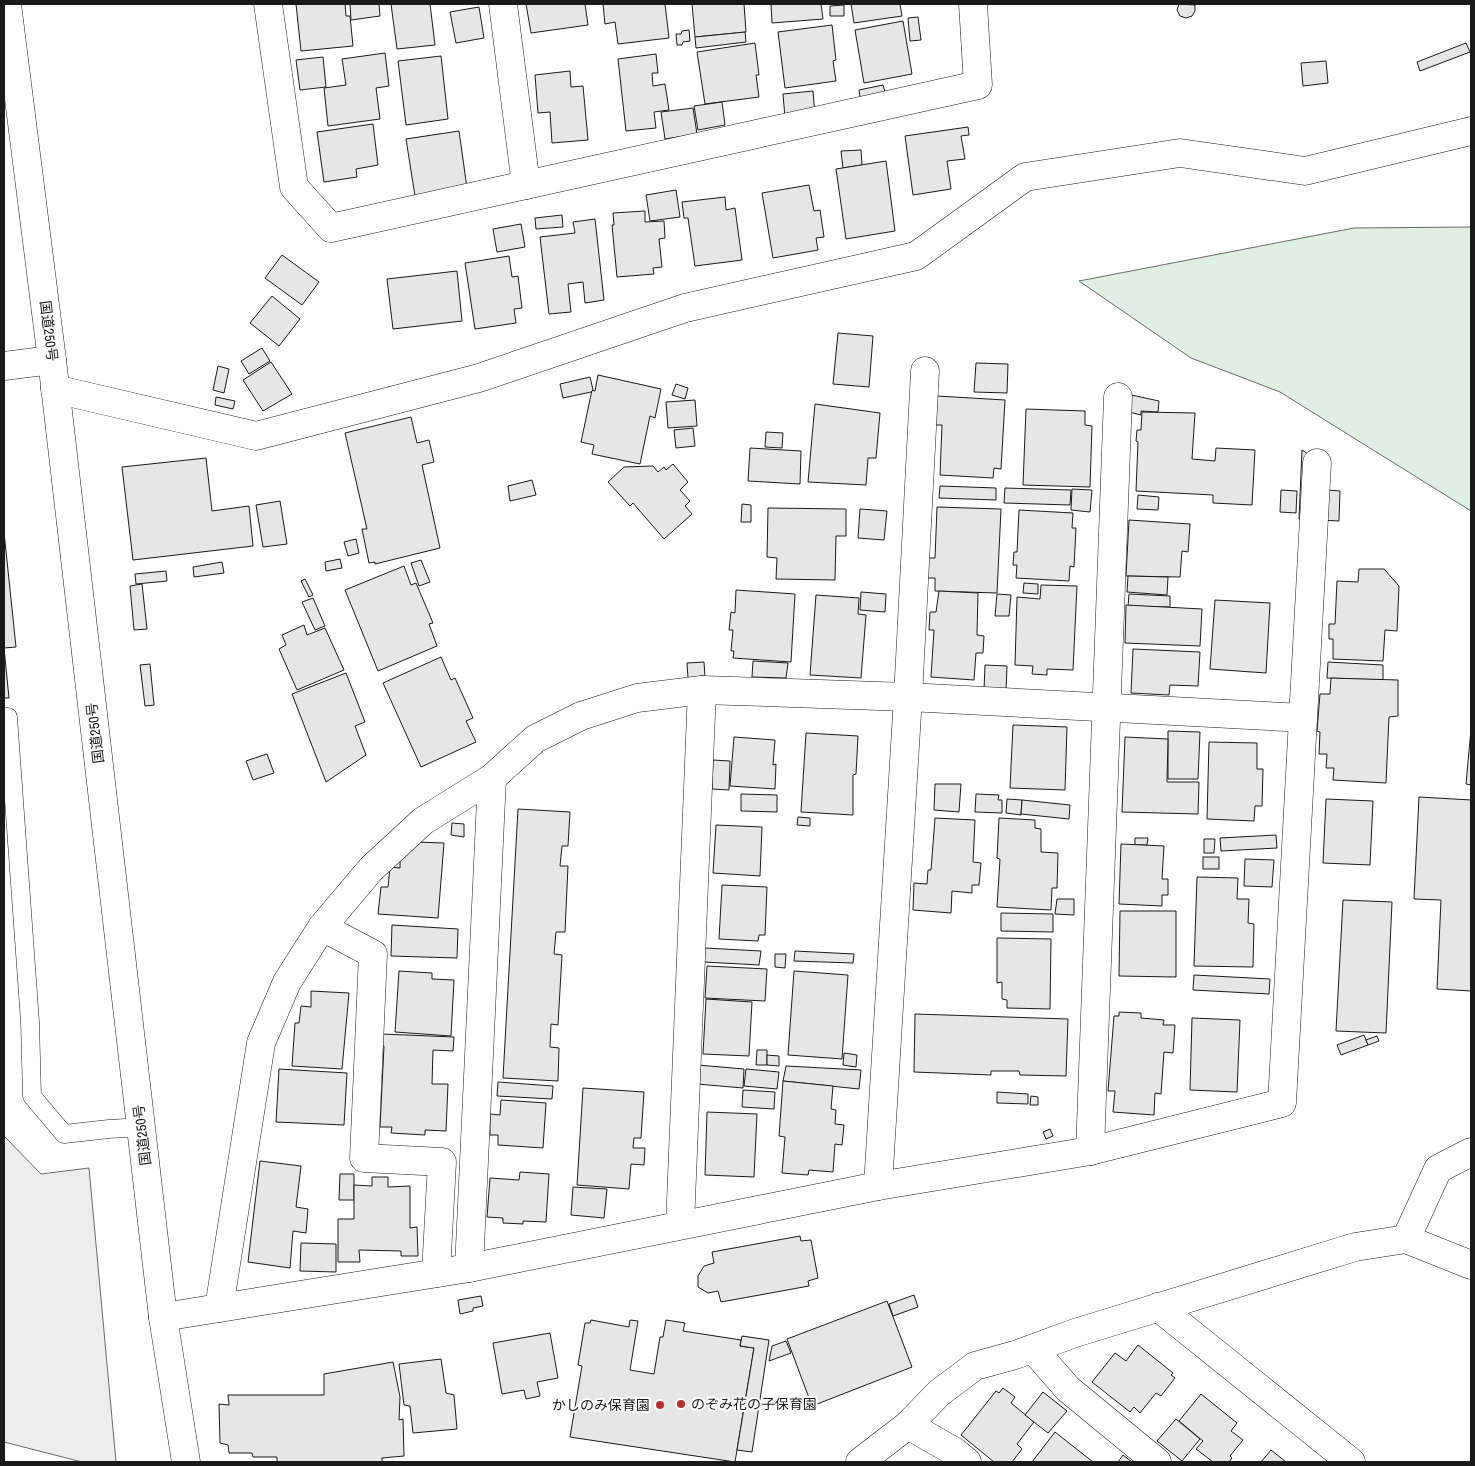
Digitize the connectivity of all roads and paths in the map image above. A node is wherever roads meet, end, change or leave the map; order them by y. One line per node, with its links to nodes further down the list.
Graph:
1 (7, 4): 7 (main road, 国道250号)
2 (268, 4): 6 (main road)
3 (503, 4): 6 (main road)
4 (973, 4): 6 (main road)
5 (1471, 131): 10 (main road)
6 (526, 185)
7 (52, 360): 8 (main road); 10 (main road, 国道250号)
8 (4, 366)
9 (925, 371): 14 (main road)
10 (55, 389): 20 (main road, 国道250号)
11 (1118, 397): 15 (main road)
12 (1317, 463): 17 (main road)
13 (702, 690): 14 (main road); 18 (main road); 24 (main road)
14 (908, 697): 15 (main road); 23 (main road)
15 (1106, 708): 17 (main road); 21 (main road)
16 (4, 717): 20 (lane)
17 (1303, 718): 21 (main road)
18 (492, 778): 19 (main road); 27 (main road)
19 (322, 927): 28 (main road); 30 (main road)
20 (141, 1127): 31 (main road, 国道250号)
21 (1090, 1151): 23 (main road)
22 (1471, 1152): 25 (main road)
23 (878, 1186): 24 (main road)
24 (680, 1225): 27 (main road)
25 (1406, 1239): 26 (main road); 29 (main road)
26 (1471, 1264)
27 (469, 1268): 28 (main road)
28 (436, 1273): 30 (main road)
29 (1158, 1307): 32 (main road); 38 (main road)
30 (219, 1308): 31 (main road)
31 (164, 1317): 34 (main road, 国道250号)
32 (1033, 1349): 33 (main road); 37 (main road)
33 (908, 1425): 35 (main road); 36 (main road)
34 (186, 1462)
35 (860, 1462)
36 (967, 1462)
37 (1157, 1462)
38 (1351, 1462)

